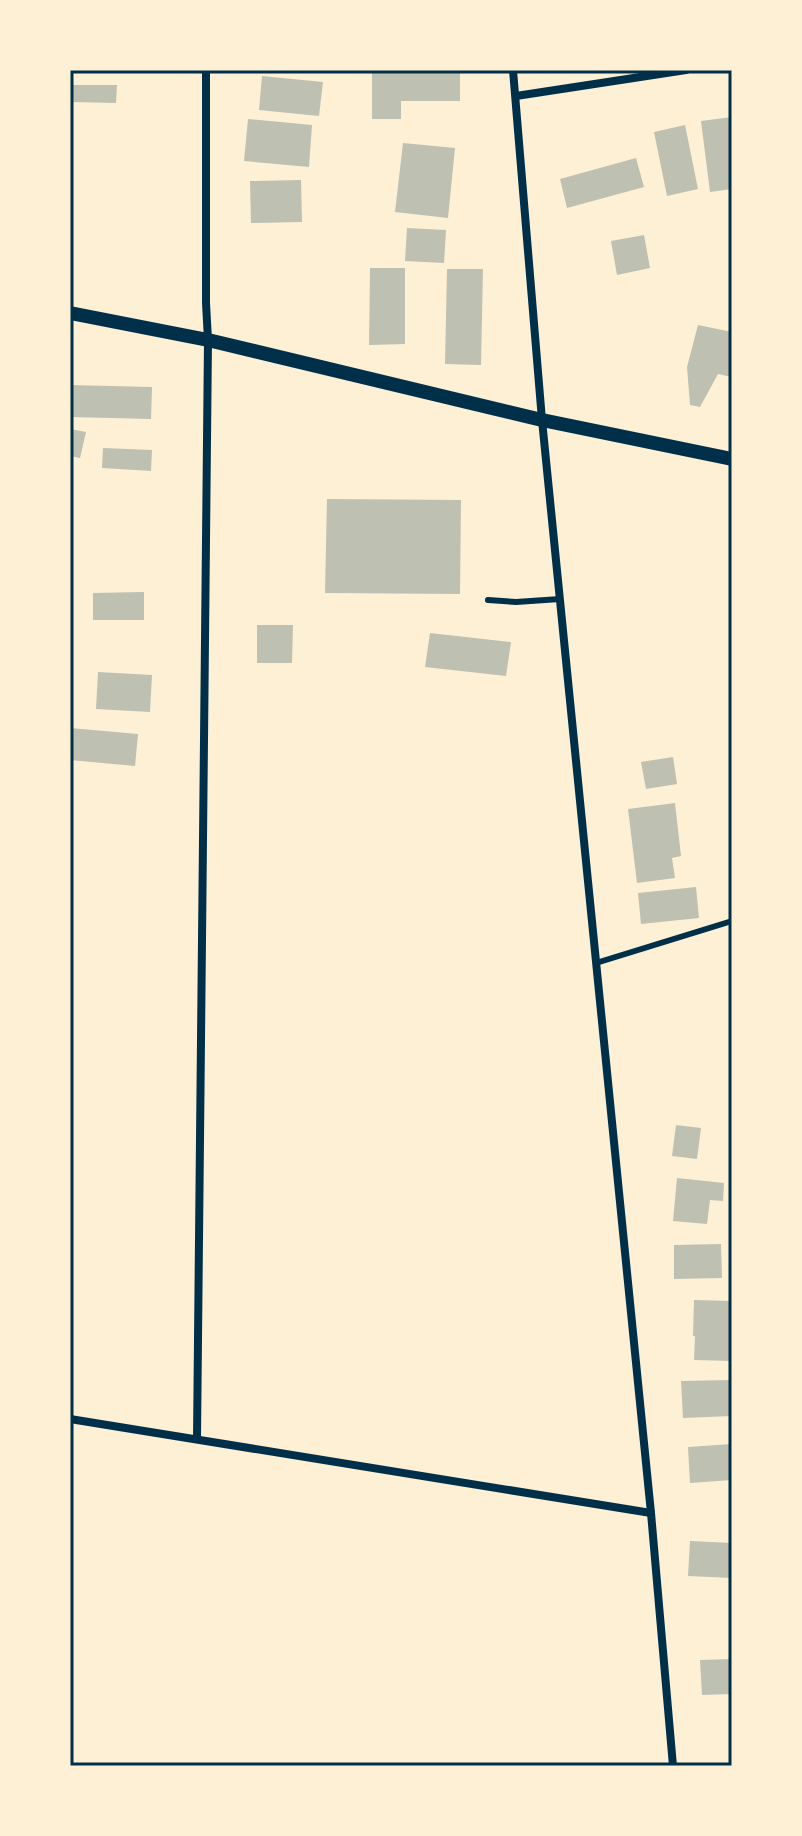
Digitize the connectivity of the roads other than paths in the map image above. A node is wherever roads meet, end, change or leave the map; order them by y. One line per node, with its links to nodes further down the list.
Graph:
1 (206, 70): 6 (street)
2 (513, 70): 4 (street)
3 (686, 70): 4 (street)
4 (516, 96): 7 (street)
5 (70, 313): 6 (street)
6 (208, 340): 7 (street); 14 (street)
7 (542, 420): 8 (street); 9 (street)
8 (732, 459)
9 (560, 599): 10 (lane); 12 (street)
10 (488, 600)
11 (732, 921): 12 (lane)
12 (596, 963): 15 (street)
13 (70, 1419): 14 (street)
14 (197, 1439): 15 (street)
15 (651, 1513): 16 (street)
16 (673, 1766)

